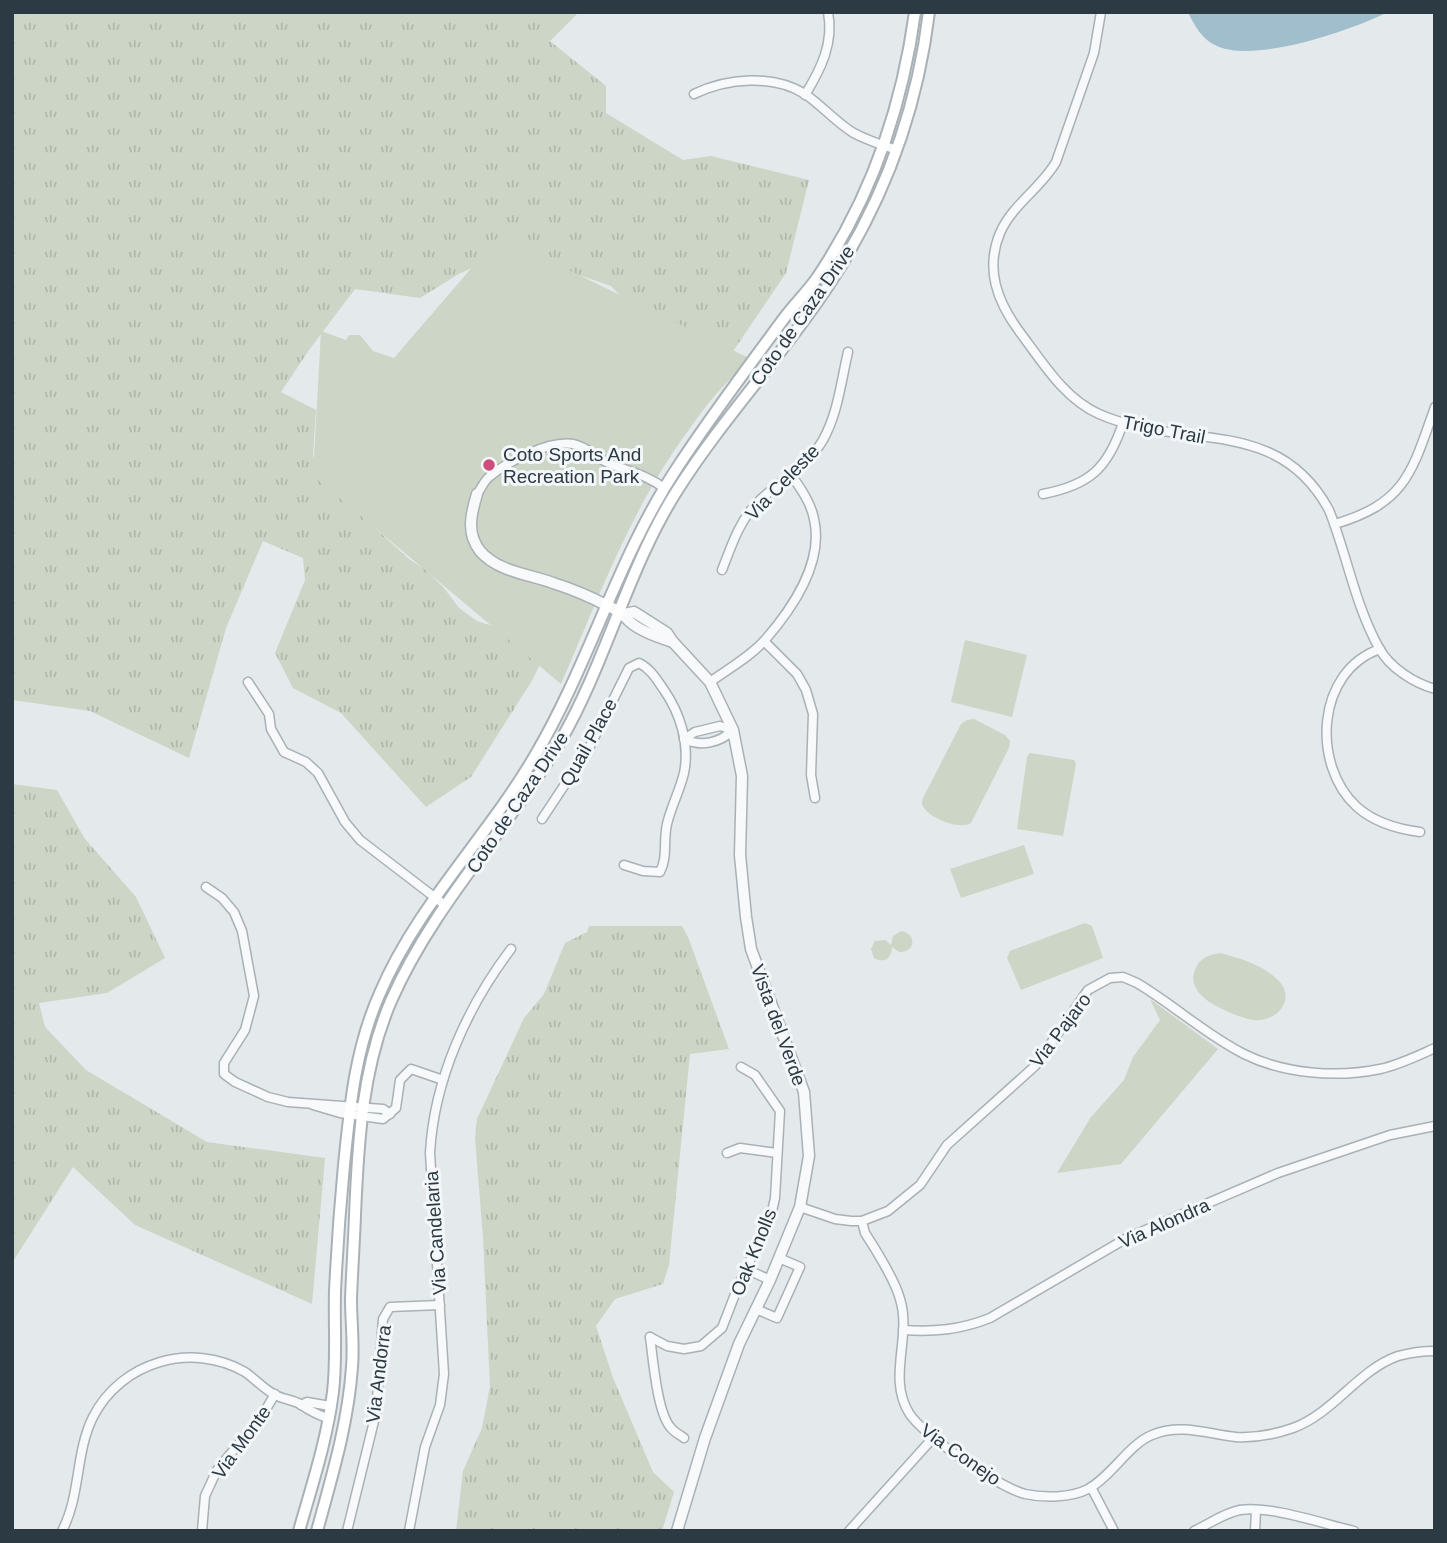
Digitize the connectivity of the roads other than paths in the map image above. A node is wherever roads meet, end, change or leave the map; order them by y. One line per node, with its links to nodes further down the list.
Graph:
1 (828, 12): 6 (street)
2 (915, 12): 7 (main road, Coto de Caza Drive)
3 (929, 12): 8 (main road, Coto de Caza Drive)
4 (1101, 12): 11 (street, Trigo Trail)
5 (694, 94): 6 (street)
6 (806, 95): 7 (street)
7 (884, 146): 8 (street); 13 (main road, Coto de Caza Drive)
8 (897, 150): 19 (main road, Coto de Caza Drive)
9 (848, 352): 12 (street, Via Celeste)
10 (1435, 407): 16 (street)
11 (1123, 423): 15 (street); 16 (street, Trigo Trail)
12 (792, 476): 17 (street, Via Celeste); 20 (street)
13 (664, 488): 14 (street); 18 (main road, Coto de Caza Drive)
14 (477, 494): 18 (street, Vista del Verde)
15 (1043, 494)
16 (1335, 524): 21 (street, Trigo Trail)
17 (722, 570)
18 (606, 605): 19 (street, Vista del Verde); 32 (main road, Coto de Caza Drive)
19 (621, 612): 23 (street, Vista del Verde); 33 (main road, Coto de Caza Drive)
20 (764, 641): 23 (street); 27 (street)
21 (1380, 649): 24 (street, Trigo Trail); 29 (street)
22 (248, 682): 32 (street)
23 (709, 682): 25 (street, Vista del Verde)
24 (1435, 690)
25 (733, 730): 26 (street); 43 (street, Vista del Verde)
26 (684, 739): 28 (street, Quail Place); 30 (street)
27 (815, 799)
28 (542, 819)
29 (1420, 832)
30 (624, 864)
31 (206, 887): 38 (street)
32 (434, 897): 33 (street); 38 (main road, Coto de Caza Drive)
33 (446, 906): 39 (main road, Coto de Caza Drive)
34 (511, 949): 37 (street, Via Candelaria)
35 (1435, 1048): 44 (street, Via Pajaro)
36 (741, 1067): 42 (street, Oak Knolls)
37 (443, 1080): 39 (street); 48 (street, Via Candelaria)
38 (349, 1111): 39 (street); 53 (main road, Coto de Caza Drive)
39 (362, 1112): 61 (main road, Coto de Caza Drive)
40 (1435, 1126): 50 (street, Via Alondra)
41 (727, 1153): 42 (street)
42 (777, 1153): 46 (street, Oak Knolls)
43 (800, 1207): 44 (street); 45 (street, Vista del Verde)
44 (862, 1221): 50 (street, Via Conejo)
45 (779, 1258): 47 (street, Vista del Verde); 49 (street)
46 (746, 1269): 47 (street); 54 (street, Oak Knolls)
47 (770, 1280): 49 (street, Vista del Verde)
48 (440, 1306): 62 (street, Via Andorra); 63 (street, Via Candelaria)
49 (756, 1309): 64 (street, Vista del Verde)
50 (903, 1329): 55 (street, Via Conejo)
51 (1435, 1351): 56 (street)
52 (275, 1394): 53 (street); 58 (street); 59 (street, Via Monte)
53 (329, 1412): 60 (main road, Coto de Caza Drive)
54 (684, 1438)
55 (933, 1438): 56 (street, Via Conejo); 65 (street)
56 (1091, 1488): 66 (street)
57 (1256, 1510): 67 (street); 68 (street); 69 (street)
58 (62, 1531)
59 (202, 1531)
60 (299, 1531)
61 (317, 1531)
62 (347, 1531)
63 (409, 1531)
64 (677, 1531)
65 (849, 1531)
66 (1114, 1531)
67 (1194, 1531)
68 (1255, 1531)
69 (1354, 1531)

